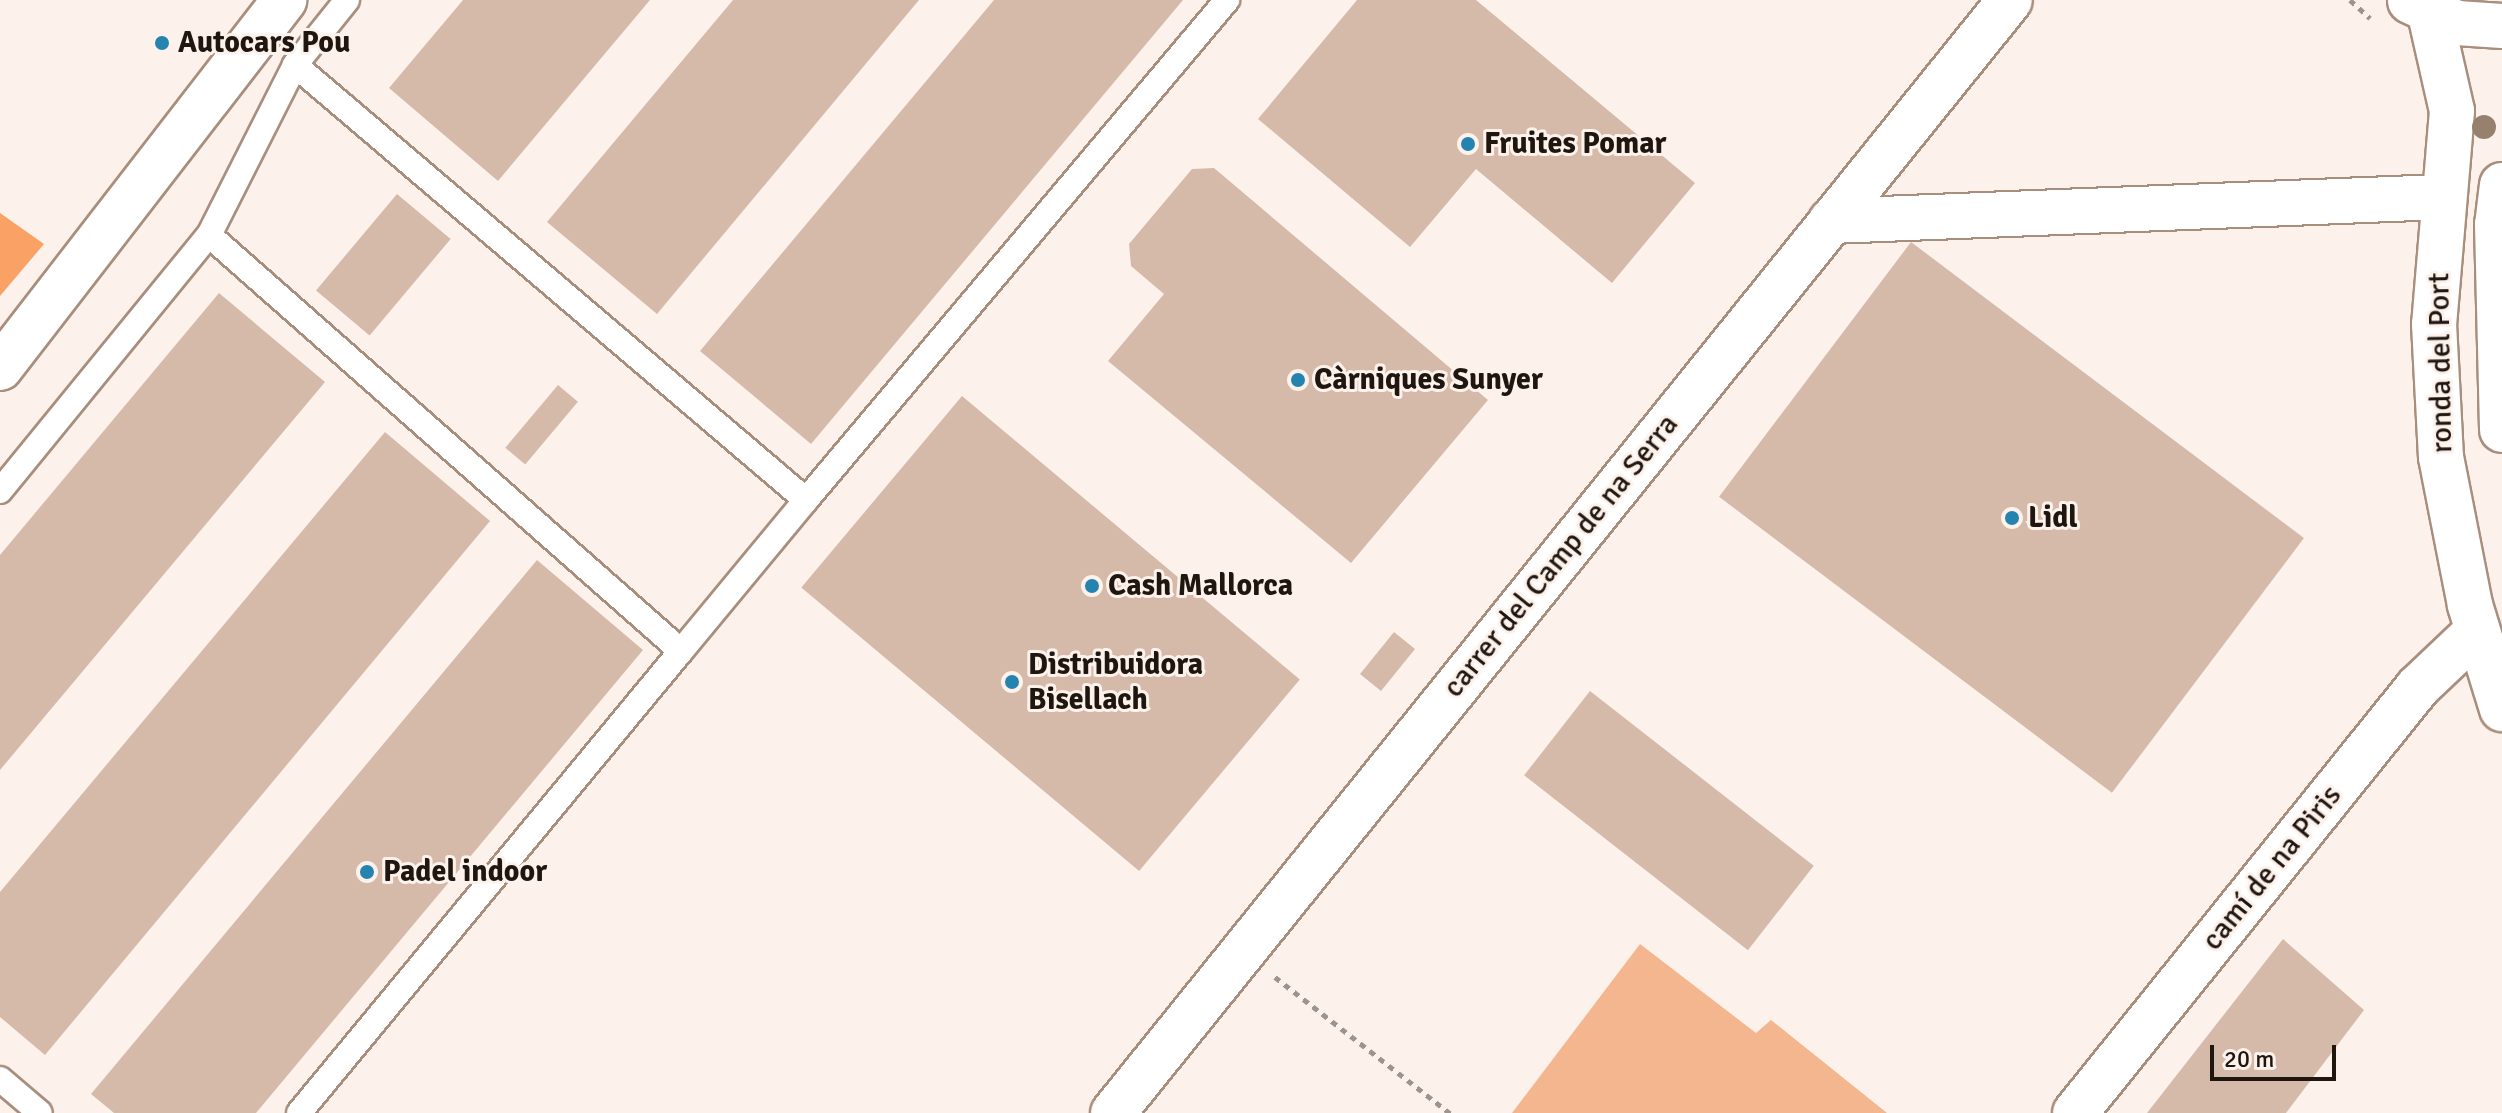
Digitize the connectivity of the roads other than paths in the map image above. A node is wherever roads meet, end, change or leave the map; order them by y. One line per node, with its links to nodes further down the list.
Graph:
1 (284, 0): 12 (street)
2 (347, 0): 7 (lane)
3 (1227, 0): 15 (lane)
4 (2010, 0): 10 (street, carrer del Camp de na Serra)
5 (2419, 7): 6 (street); 9 (street, ronda del Port)
6 (2502, 26)
7 (295, 65): 11 (lane); 15 (lane)
8 (2502, 185): 13 (street, ronda del Port)
9 (2443, 197): 10 (street); 16 (street, ronda del Port)
10 (1831, 221): 22 (street, carrer del Camp de na Serra)
11 (209, 235): 14 (lane); 17 (lane)
12 (0, 368)
13 (2502, 430)
14 (0, 491)
15 (806, 500): 17 (lane)
16 (2477, 631): 18 (street, ronda del Port); 23 (street, camí de na Piris)
17 (681, 651): 21 (lane)
18 (2502, 709)
19 (0, 1079): 20 (lane)
20 (40, 1113)
21 (299, 1113)
22 (1113, 1113)
23 (2075, 1113)

